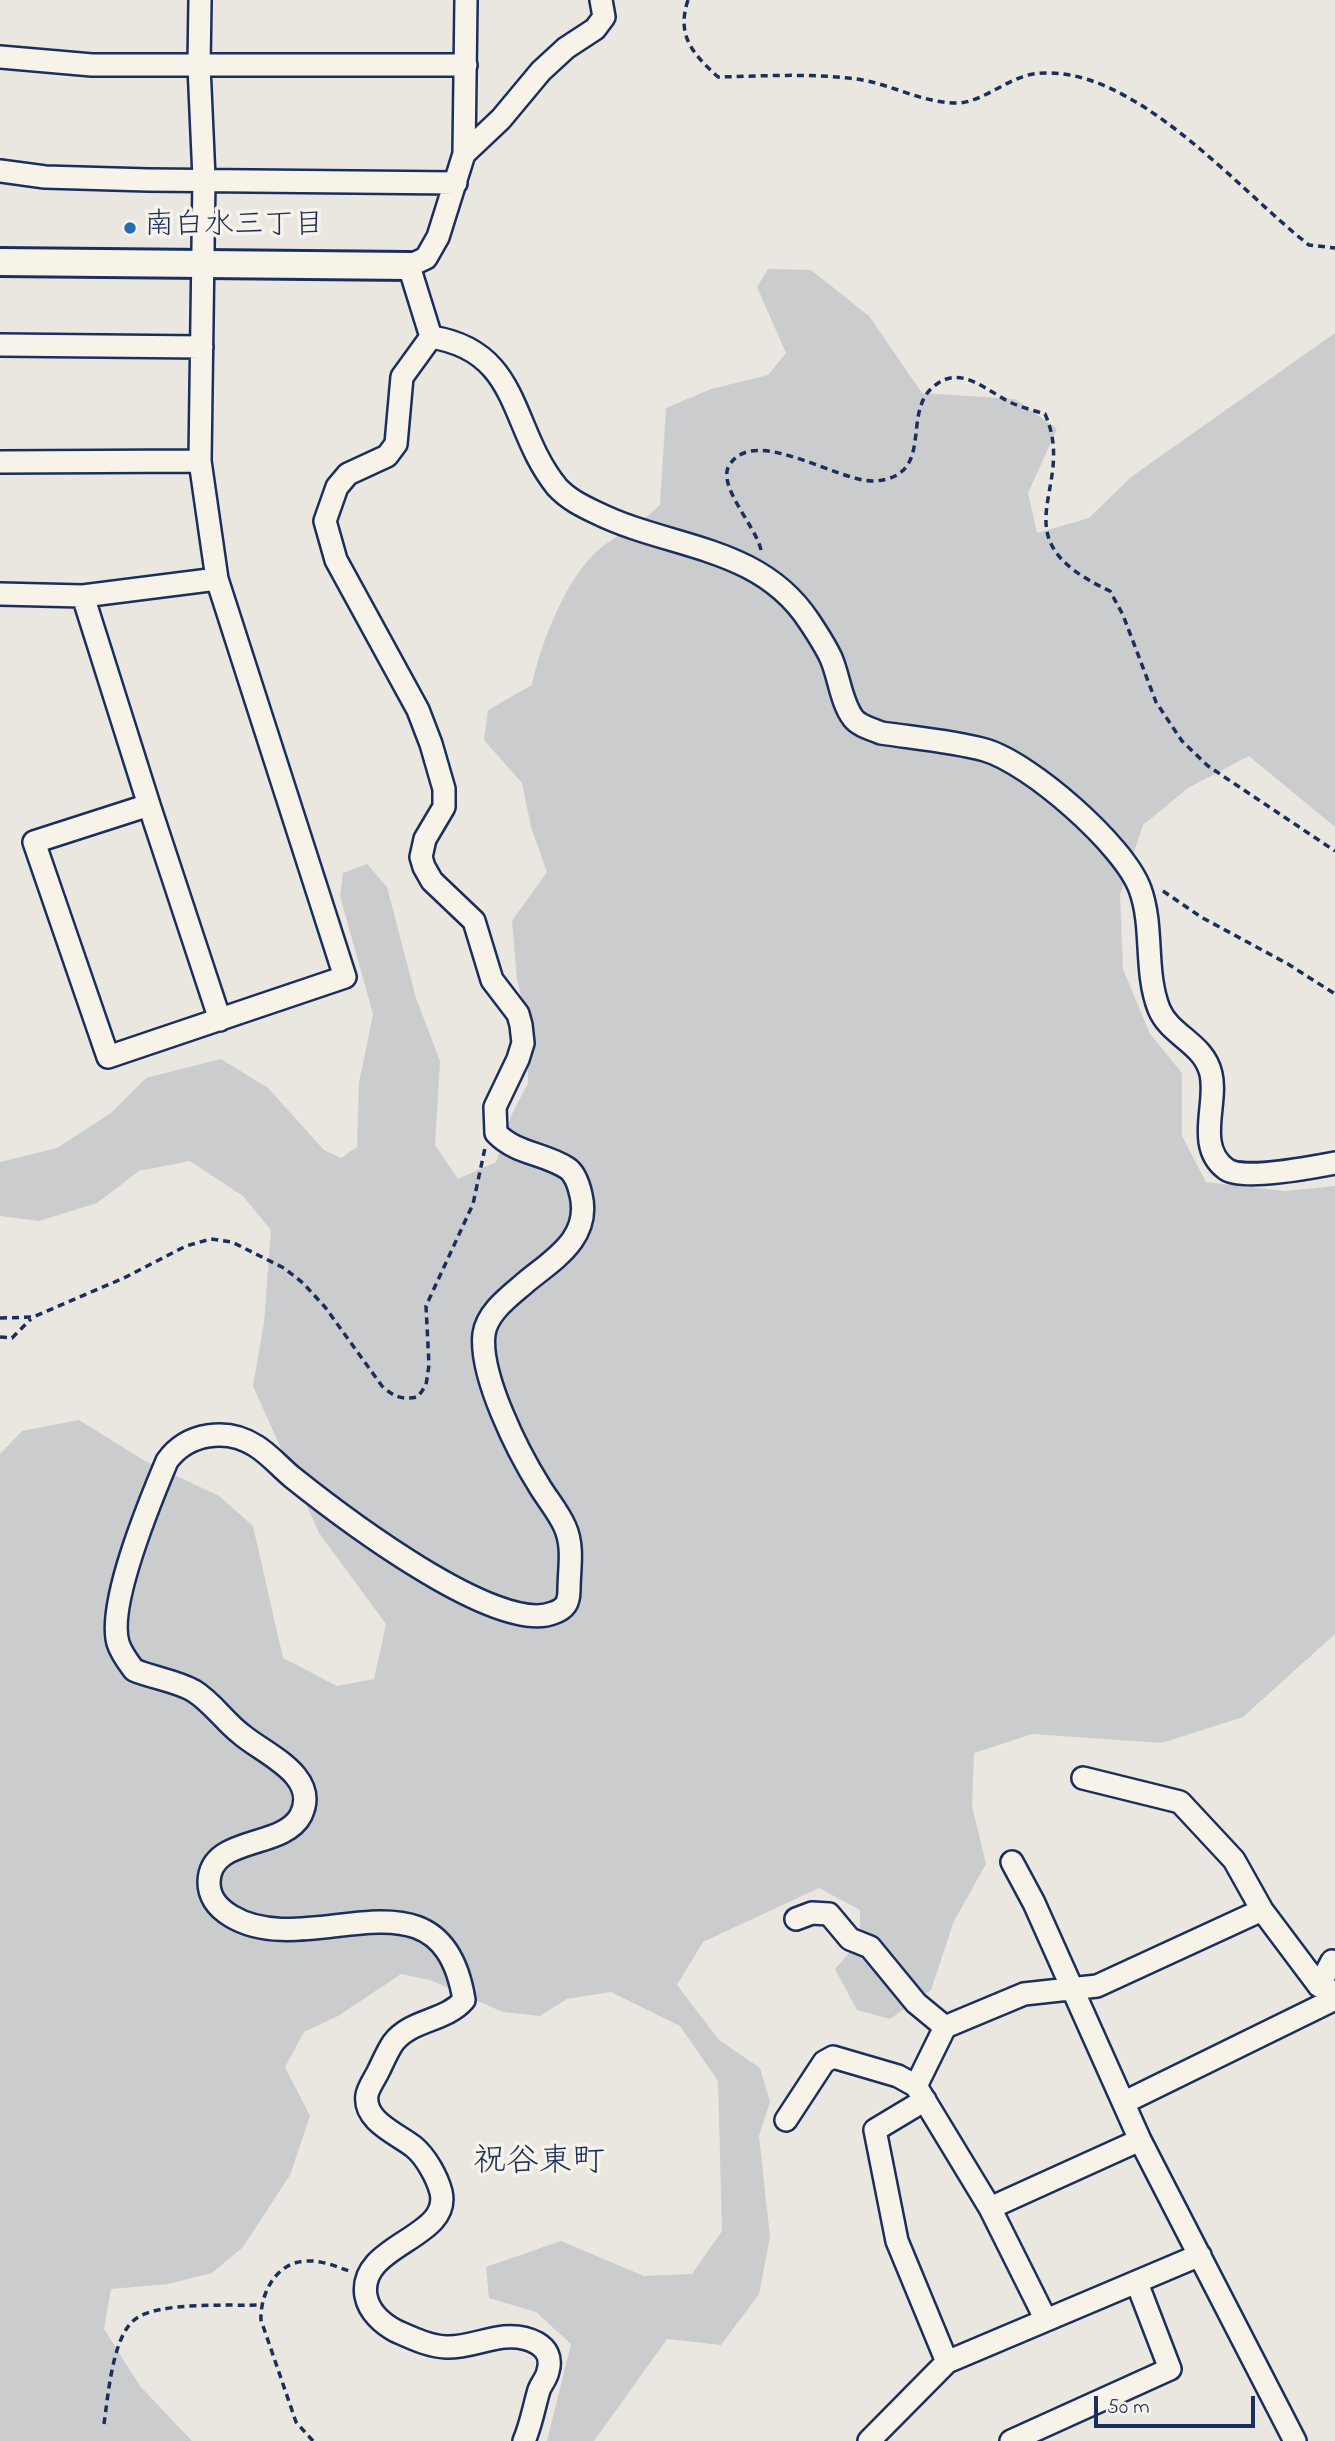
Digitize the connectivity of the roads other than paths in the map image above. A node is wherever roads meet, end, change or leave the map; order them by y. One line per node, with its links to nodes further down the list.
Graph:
1 (200, 0): 6 (street)
2 (466, 0): 5 (street)
3 (601, 0): 7 (street)
4 (0, 57): 6 (street)
5 (466, 65): 6 (street); 7 (street)
6 (199, 66): 9 (street)
7 (464, 154): 10 (street)
8 (0, 171): 9 (street)
9 (204, 178): 10 (street); 12 (street)
10 (456, 183): 13 (street)
11 (0, 262): 12 (street)
12 (202, 264): 13 (street); 16 (street)
13 (410, 266): 14 (street)
14 (431, 337): 24 (street); 43 (street)
15 (0, 345): 16 (street)
16 (202, 347): 17 (street)
17 (200, 461): 18 (street); 19 (street)
18 (0, 462)
19 (216, 579): 21 (street); 23 (street)
20 (0, 594): 21 (street)
21 (83, 596): 22 (street)
22 (149, 805): 23 (street); 23 (street)
23 (220, 1020)
24 (1335, 1163)
25 (1083, 1778): 27 (street)
26 (1012, 1862): 30 (street)
27 (1262, 1910): 30 (street); 31 (street)
28 (796, 1919): 32 (street)
29 (1335, 1962): 31 (street)
30 (1073, 1990): 32 (street); 34 (street)
31 (1330, 1992): 34 (street)
32 (945, 2027): 33 (street)
33 (920, 2093): 35 (street); 37 (street); 41 (street)
34 (1125, 2102): 36 (street)
35 (786, 2120)
36 (1140, 2140): 37 (street); 38 (street)
37 (990, 2208): 40 (street)
38 (1200, 2255): 39 (street); 45 (street)
39 (1137, 2283): 40 (street); 44 (street)
40 (1046, 2320): 41 (street)
41 (947, 2362): 42 (street)
42 (879, 2437)
43 (524, 2441)
44 (1010, 2441)
45 (1296, 2441)

